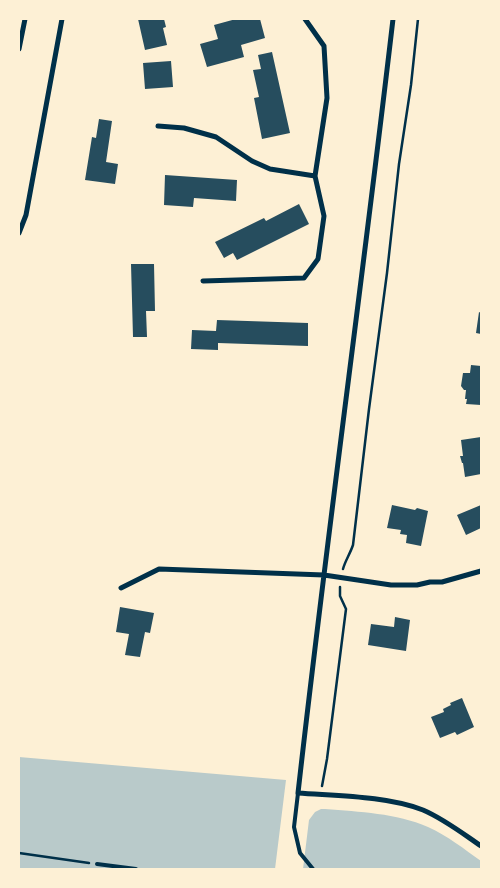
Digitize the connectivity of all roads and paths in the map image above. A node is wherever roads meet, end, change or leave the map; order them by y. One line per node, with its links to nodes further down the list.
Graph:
1 (25, 19): 6 (street)
2 (62, 19): 9 (street)
3 (305, 19): 8 (street)
4 (393, 19): 12 (street)
5 (418, 19): 13 (path)
6 (19, 49)
7 (158, 126): 8 (street)
8 (315, 176): 10 (street)
9 (19, 233)
10 (203, 281)
11 (481, 570): 13 (street)
12 (324, 575): 13 (street); 14 (street); 15 (street)
13 (342, 578): 16 (path)
14 (121, 588)
15 (298, 793): 16 (street); 21 (lane)
16 (321, 795): 17 (street)
17 (481, 846)
18 (19, 852): 19 (path)
19 (97, 864): 20 (lane)
20 (136, 869)
21 (313, 869)

